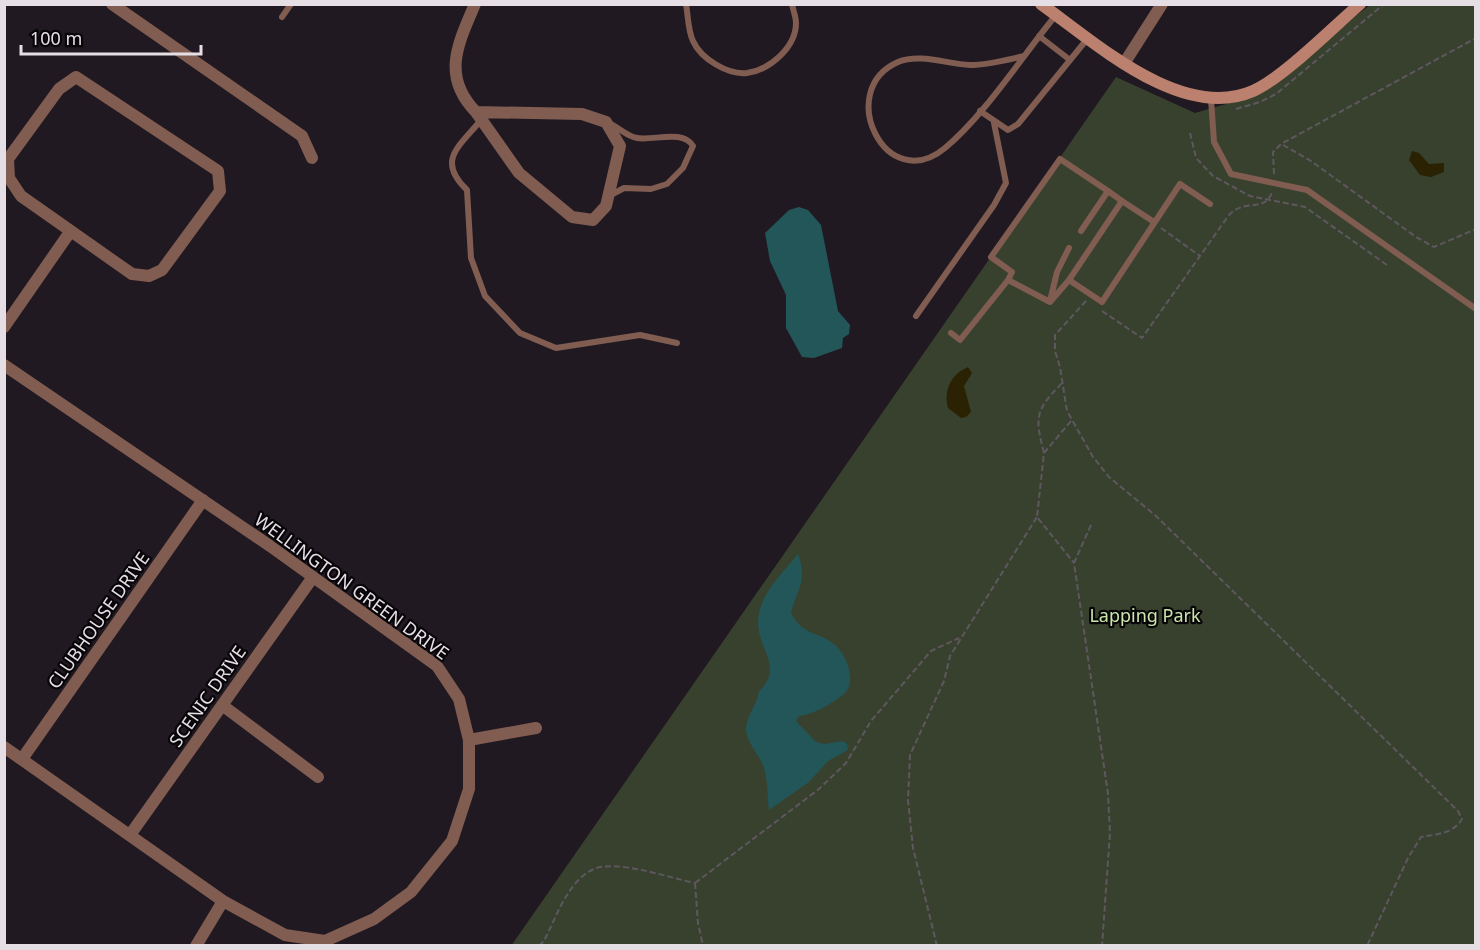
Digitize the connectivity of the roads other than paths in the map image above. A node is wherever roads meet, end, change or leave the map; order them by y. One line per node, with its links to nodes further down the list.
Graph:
1 (112, 4): 21 (street)
2 (291, 4): 10 (lane)
3 (475, 4): 18 (street)
4 (686, 4): 5 (lane)
5 (792, 4)
6 (1041, 4): 9 (main road)
7 (1162, 4): 15 (street)
8 (1360, 4): 16 (main road)
9 (1056, 15): 11 (lane); 12 (main road)
10 (282, 17)
11 (1039, 36): 13 (lane); 14 (lane)
12 (1088, 37): 14 (lane); 15 (main road)
13 (1024, 56): 17 (lane); 17 (lane)
14 (1070, 60): 20 (lane)
15 (1125, 62): 16 (main road)
16 (1211, 99): 33 (lane)
17 (980, 111): 20 (lane)
18 (479, 116): 19 (street); 23 (street); 37 (lane)
19 (606, 122): 23 (street); 23 (lane)
20 (994, 123): 34 (lane)
21 (312, 158)
22 (1108, 191): 24 (lane); 27 (lane); 30 (lane)
23 (609, 197)
24 (1122, 201): 26 (lane); 31 (lane)
25 (1210, 204): 26 (lane)
26 (1154, 222): 31 (lane)
27 (1081, 231)
28 (70, 232): 28 (street); 35 (street)
29 (1069, 248): 32 (lane)
30 (1008, 280): 32 (lane); 36 (lane)
31 (1069, 280): 32 (lane)
32 (1050, 302)
33 (1476, 309)
34 (916, 316)
35 (4, 327)
36 (951, 333)
37 (677, 343)
38 (4, 365): 39 (street, WELLINGTON GREEN DRIVE)
39 (203, 500): 40 (street, WELLINGTON GREEN DRIVE); 45 (street, CLUBHOUSE DRIVE)
40 (313, 577): 41 (street, SCENIC DRIVE); 43 (street, WELLINGTON GREEN DRIVE)
41 (222, 705): 46 (street); 47 (street, SCENIC DRIVE)
42 (536, 728): 43 (street)
43 (469, 740): 49 (street, WELLINGTON GREEN DRIVE)
44 (4, 747): 45 (street, WELLINGTON GREEN DRIVE)
45 (22, 759): 47 (street, WELLINGTON GREEN DRIVE)
46 (318, 777)
47 (130, 835): 48 (street, WELLINGTON GREEN DRIVE)
48 (223, 901): 49 (street, WELLINGTON GREEN DRIVE); 50 (street)
49 (341, 940)
50 (196, 945)

